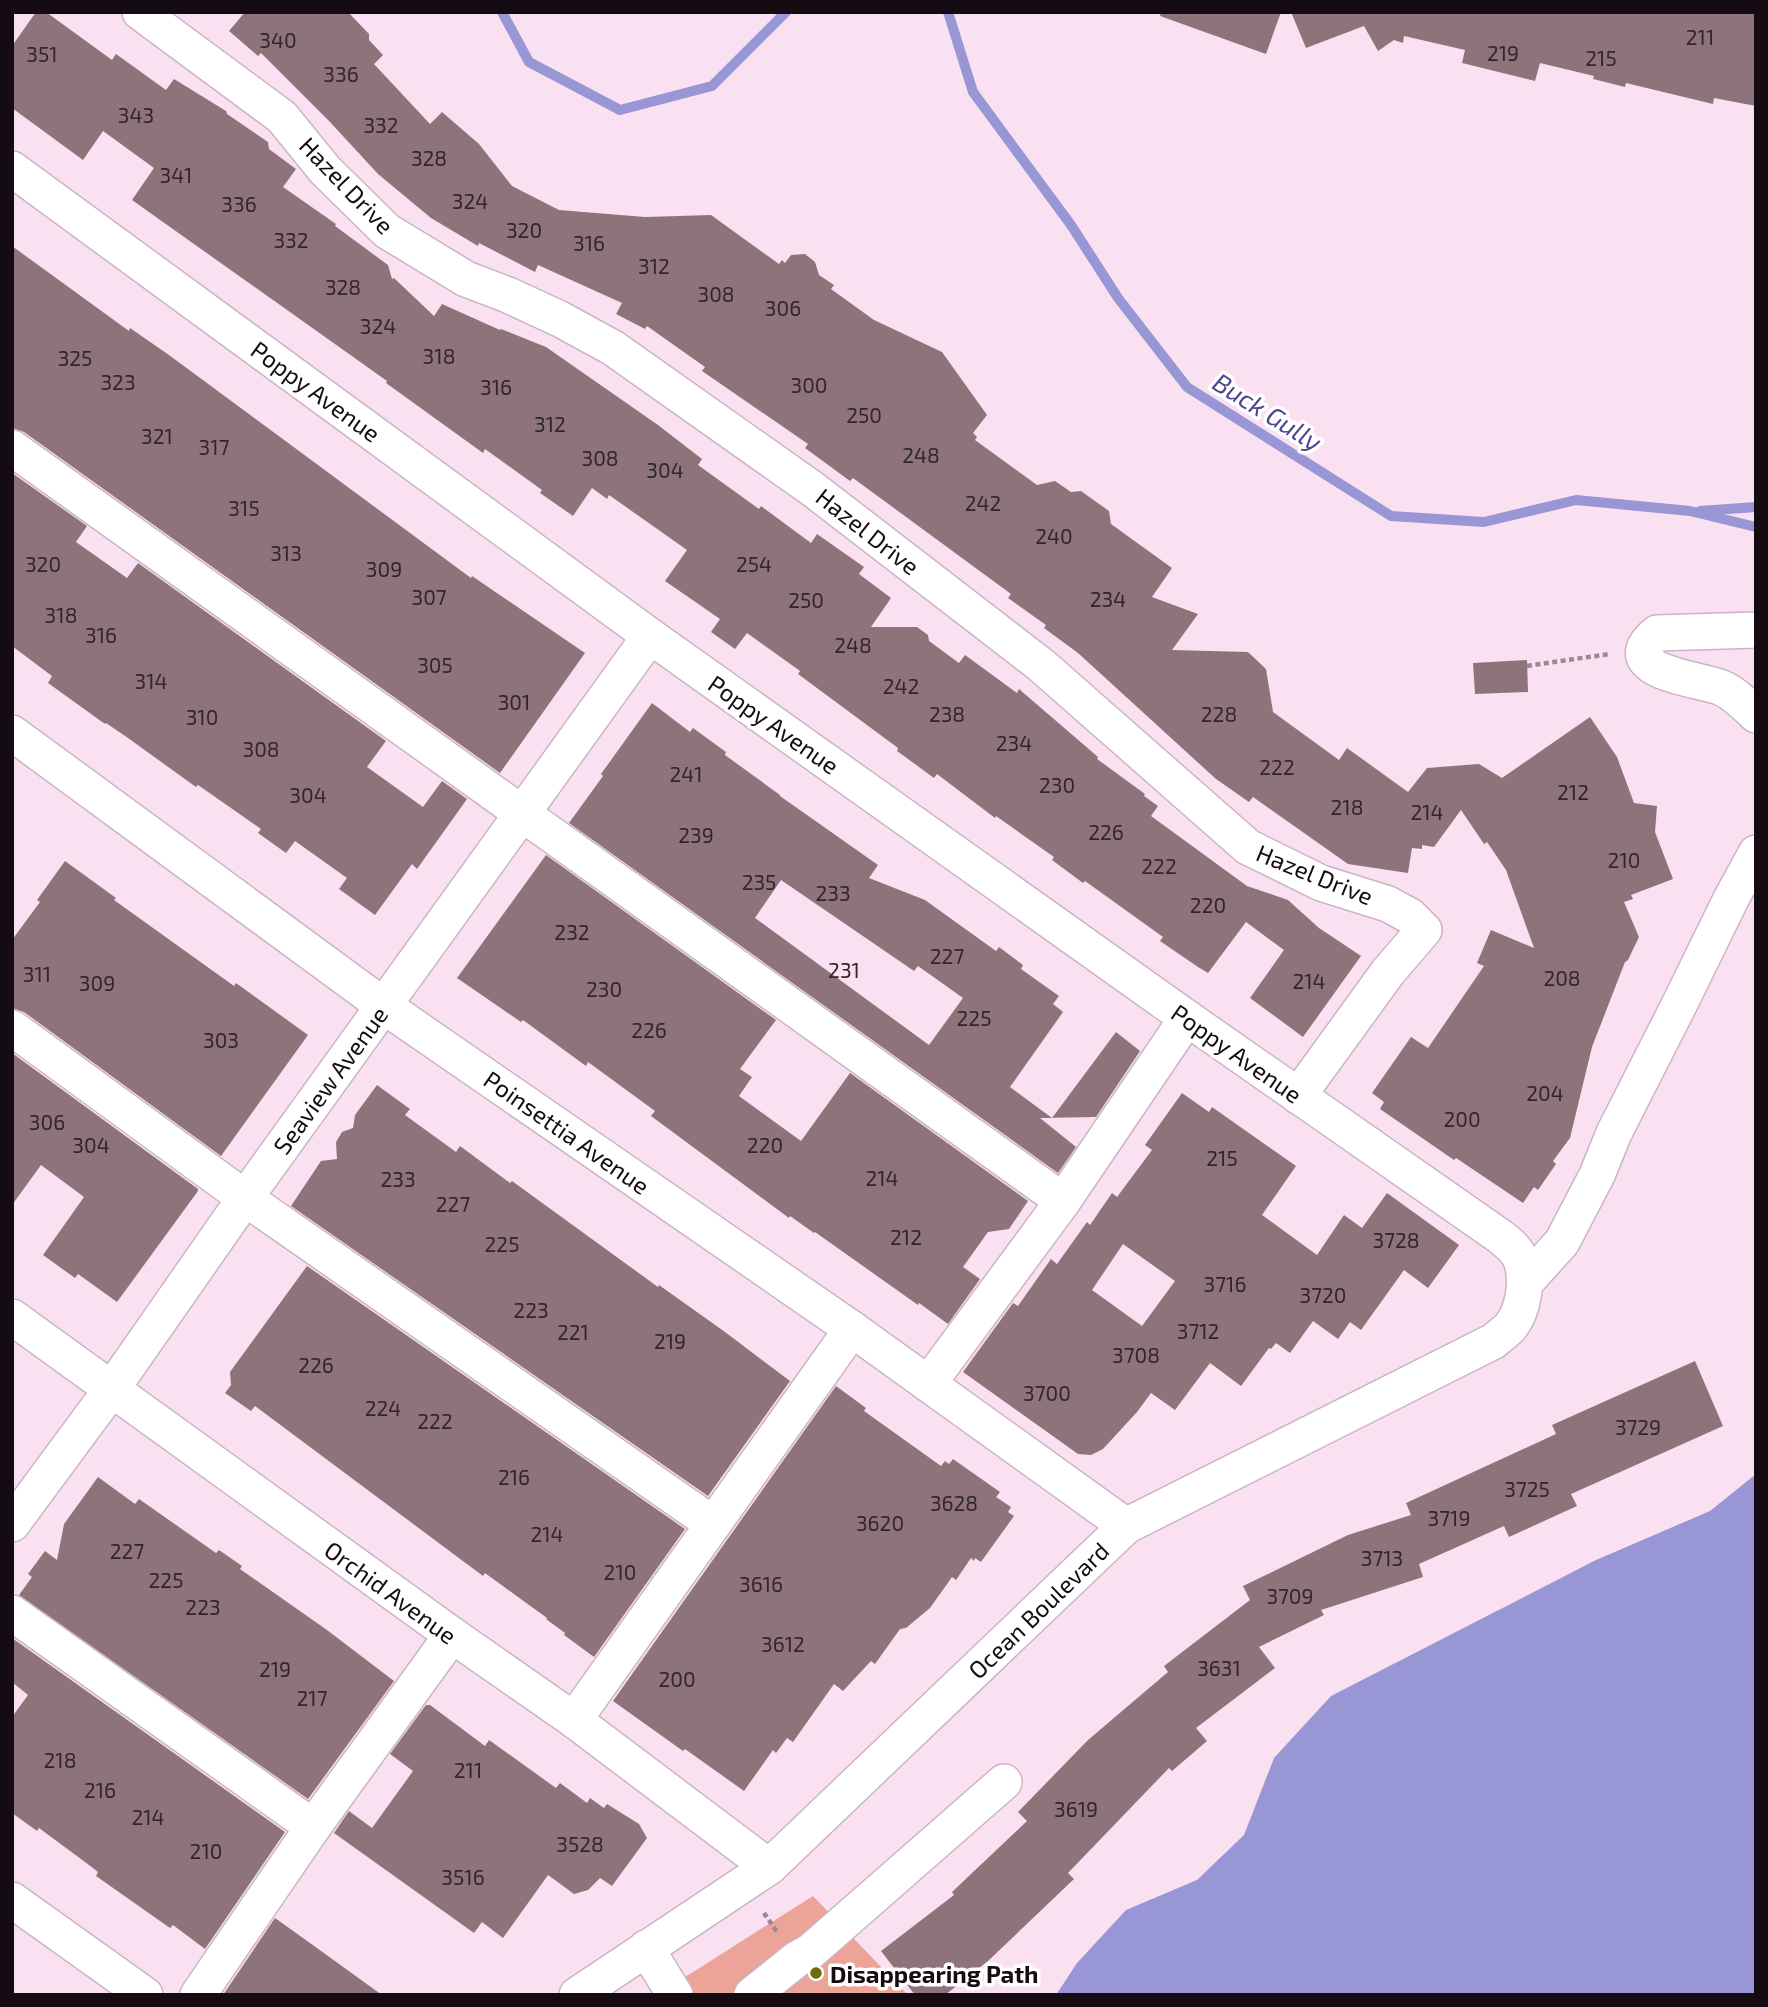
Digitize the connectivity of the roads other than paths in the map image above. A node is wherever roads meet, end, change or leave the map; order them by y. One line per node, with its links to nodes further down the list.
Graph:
1 (140, 12): 13 (street, Hazel Drive)
2 (12, 169): 5 (street, Poppy Avenue)
3 (12, 448): 8 (street)
4 (1756, 631): 6 (street)
5 (650, 636): 8 (street, Seaview Avenue); 11 (street, Poppy Avenue)
6 (1756, 715)
7 (12, 733): 10 (street, Poinsettia Avenue)
8 (523, 812): 10 (street, Seaview Avenue); 15 (street)
9 (1756, 853): 16 (street)
10 (384, 1006): 14 (street, Seaview Avenue); 18 (street, Poinsettia Avenue)
11 (1187, 1018): 13 (street, Poppy Avenue); 15 (street)
12 (12, 1028): 14 (street)
13 (1298, 1096): 16 (street, Poppy Avenue)
14 (245, 1198): 20 (street, Seaview Avenue); 22 (street)
15 (1063, 1200): 19 (street)
16 (1525, 1283): 23 (street, Ocean Boulevard)
17 (12, 1317): 20 (street, Orchid Avenue)
18 (852, 1329): 19 (street, Poinsettia Avenue); 22 (street)
19 (928, 1384): 23 (street, Poinsettia Avenue)
20 (111, 1390): 21 (street, Seaview Avenue); 25 (street, Orchid Avenue)
21 (12, 1524)
22 (713, 1524): 26 (street)
23 (1126, 1526): 29 (street, Ocean Boulevard)
24 (12, 1613): 28 (street)
25 (452, 1635): 26 (street, Orchid Avenue); 28 (street)
26 (574, 1720): 29 (street, Orchid Avenue)
27 (1004, 1782): 36 (street)
28 (313, 1827): 33 (street)
29 (769, 1867): 31 (street, Ocean Boulevard)
30 (12, 1900): 32 (street)
31 (646, 1948): 34 (street, Ocean Boulevard); 35 (street)
32 (145, 1995)
33 (198, 1995)
34 (577, 1995)
35 (675, 1995)
36 (752, 1995)

